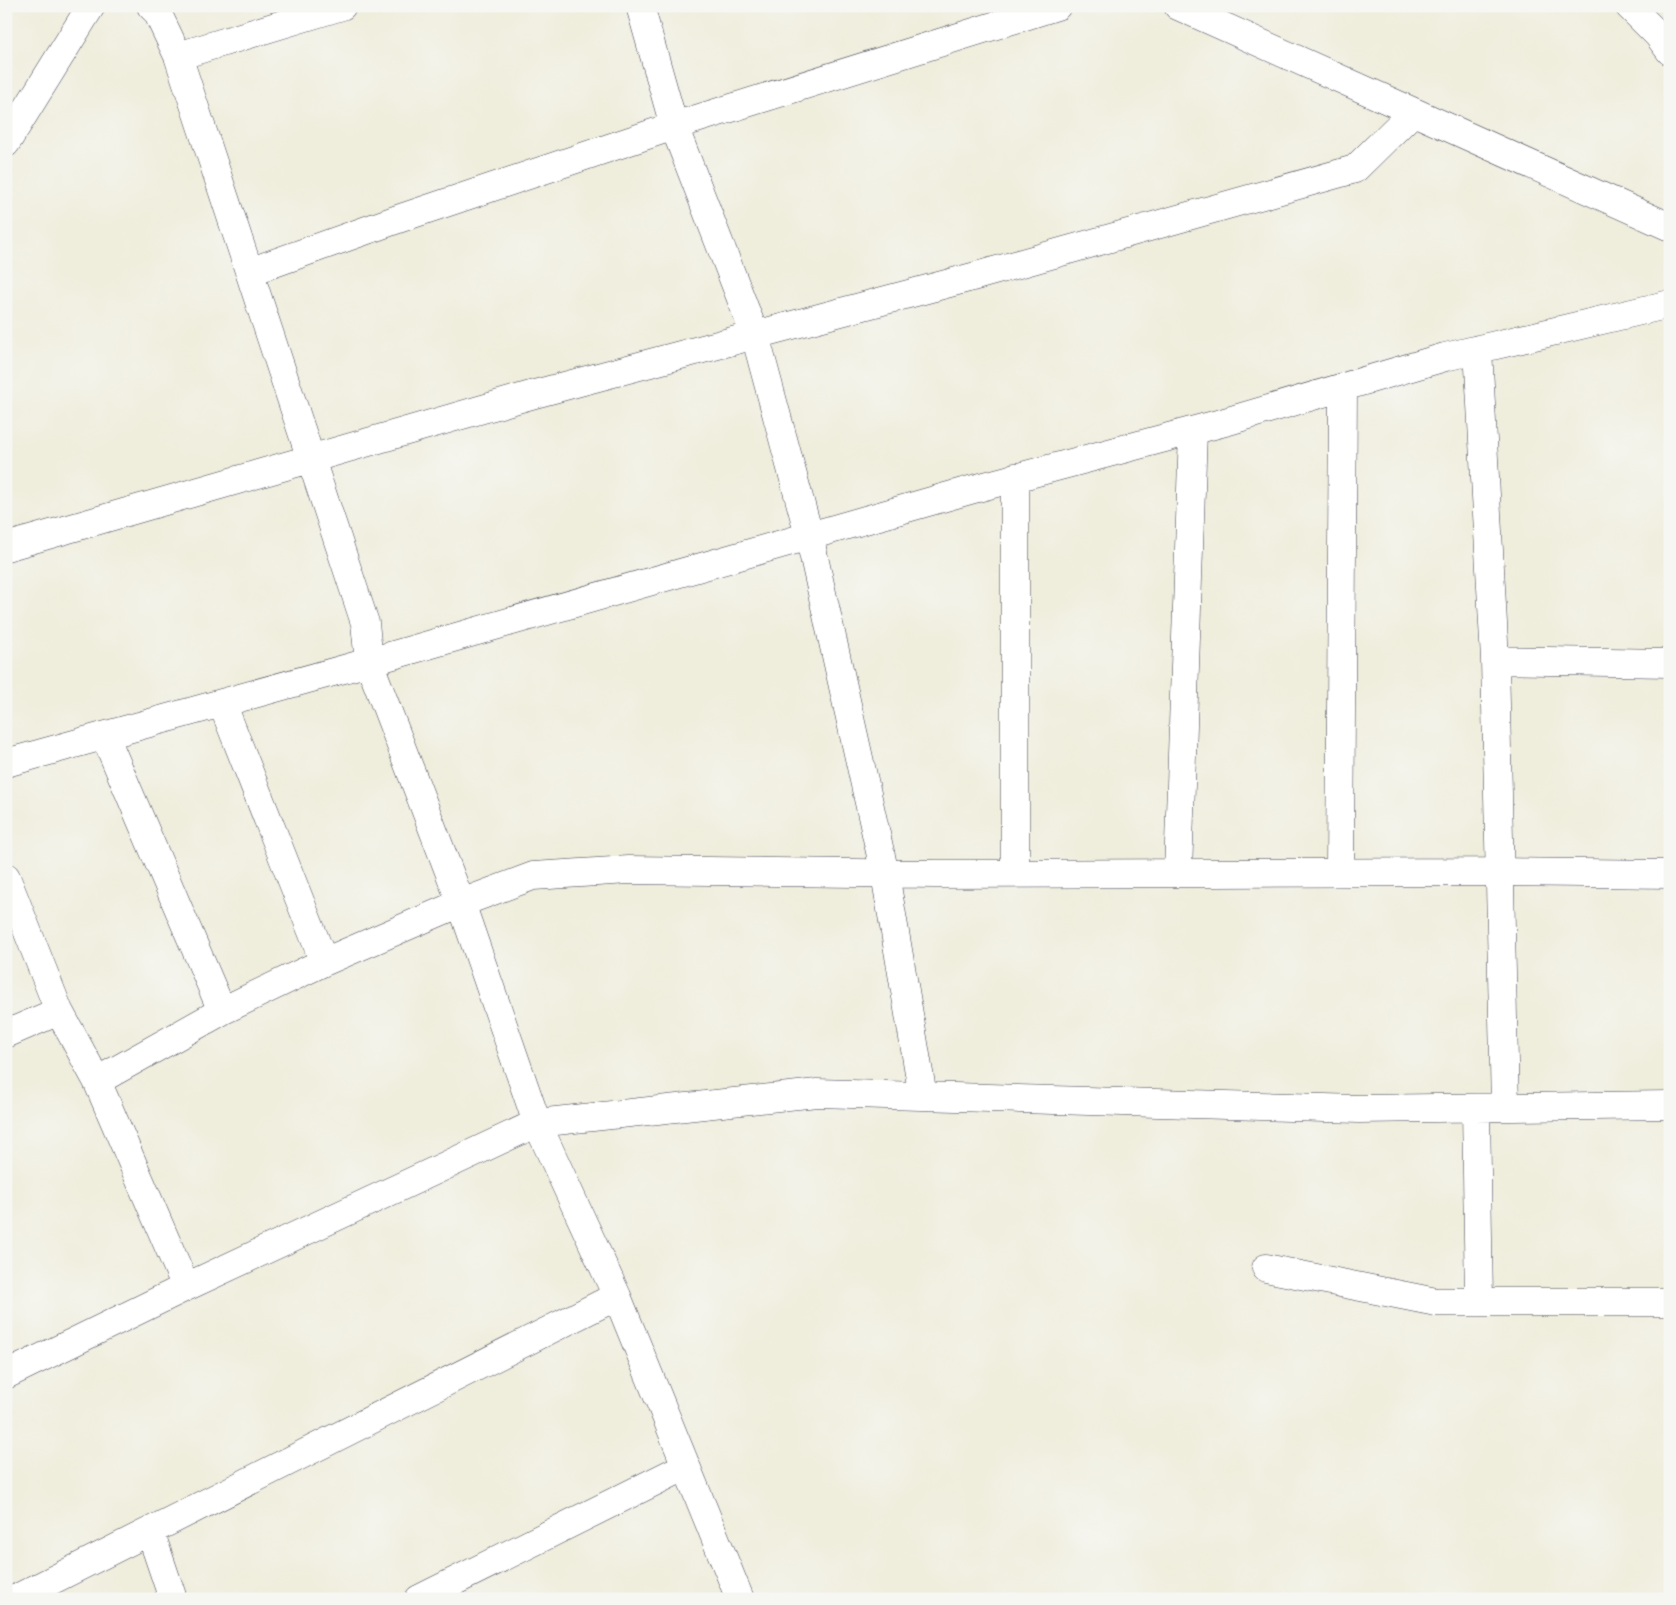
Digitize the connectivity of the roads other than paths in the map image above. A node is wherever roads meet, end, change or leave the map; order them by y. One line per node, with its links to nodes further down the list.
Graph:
1 (92, 6): 12 (street)
2 (151, 6): 9 (street)
3 (342, 6): 9 (street)
4 (640, 6): 11 (street)
5 (1056, 6): 11 (street)
6 (1178, 6): 10 (street)
7 (1629, 6): 8 (street)
8 (1670, 51)
9 (178, 56): 14 (street)
10 (1413, 112): 13 (street); 16 (street)
11 (674, 126): 14 (street); 16 (street)
12 (6, 143)
13 (1670, 228)
14 (249, 272): 20 (street)
15 (1670, 304): 17 (street)
16 (755, 335): 20 (street); 22 (street)
17 (1478, 349): 18 (street); 24 (street)
18 (1343, 387): 19 (street); 30 (street)
19 (1193, 430): 21 (street); 32 (street)
20 (311, 459): 23 (street); 25 (street)
21 (1015, 477): 22 (street); 34 (street)
22 (809, 536): 25 (street); 33 (street)
23 (6, 547)
24 (1495, 660): 26 (street); 31 (street)
25 (369, 662): 27 (street); 37 (street)
26 (1670, 663)
27 (222, 703): 28 (street); 38 (street)
28 (105, 736): 29 (street); 40 (street)
29 (6, 763)
30 (1340, 872): 31 (street); 32 (street)
31 (1500, 872): 35 (street); 45 (street)
32 (1178, 873): 34 (street)
33 (885, 874): 34 (street); 37 (street); 43 (street)
34 (1015, 874)
35 (1670, 874)
36 (6, 877): 39 (street)
37 (461, 902): 38 (street); 47 (street)
38 (324, 962): 40 (street)
39 (59, 1011): 41 (street); 42 (street)
40 (222, 1011): 42 (street)
41 (6, 1034)
42 (97, 1081): 49 (street)
43 (923, 1096): 46 (street); 47 (street)
44 (1670, 1105): 45 (street)
45 (1504, 1107): 46 (street)
46 (1476, 1108): 51 (street)
47 (537, 1123): 49 (street); 50 (street)
48 (1266, 1268): 51 (street)
49 (186, 1287): 53 (street)
50 (618, 1296): 54 (street); 55 (street)
51 (1479, 1302): 52 (street)
52 (1670, 1302)
53 (6, 1375)
54 (686, 1466): 58 (street); 59 (street)
55 (150, 1531): 56 (street); 57 (street)
56 (15, 1599)
57 (173, 1599)
58 (419, 1599)
59 (740, 1599)

